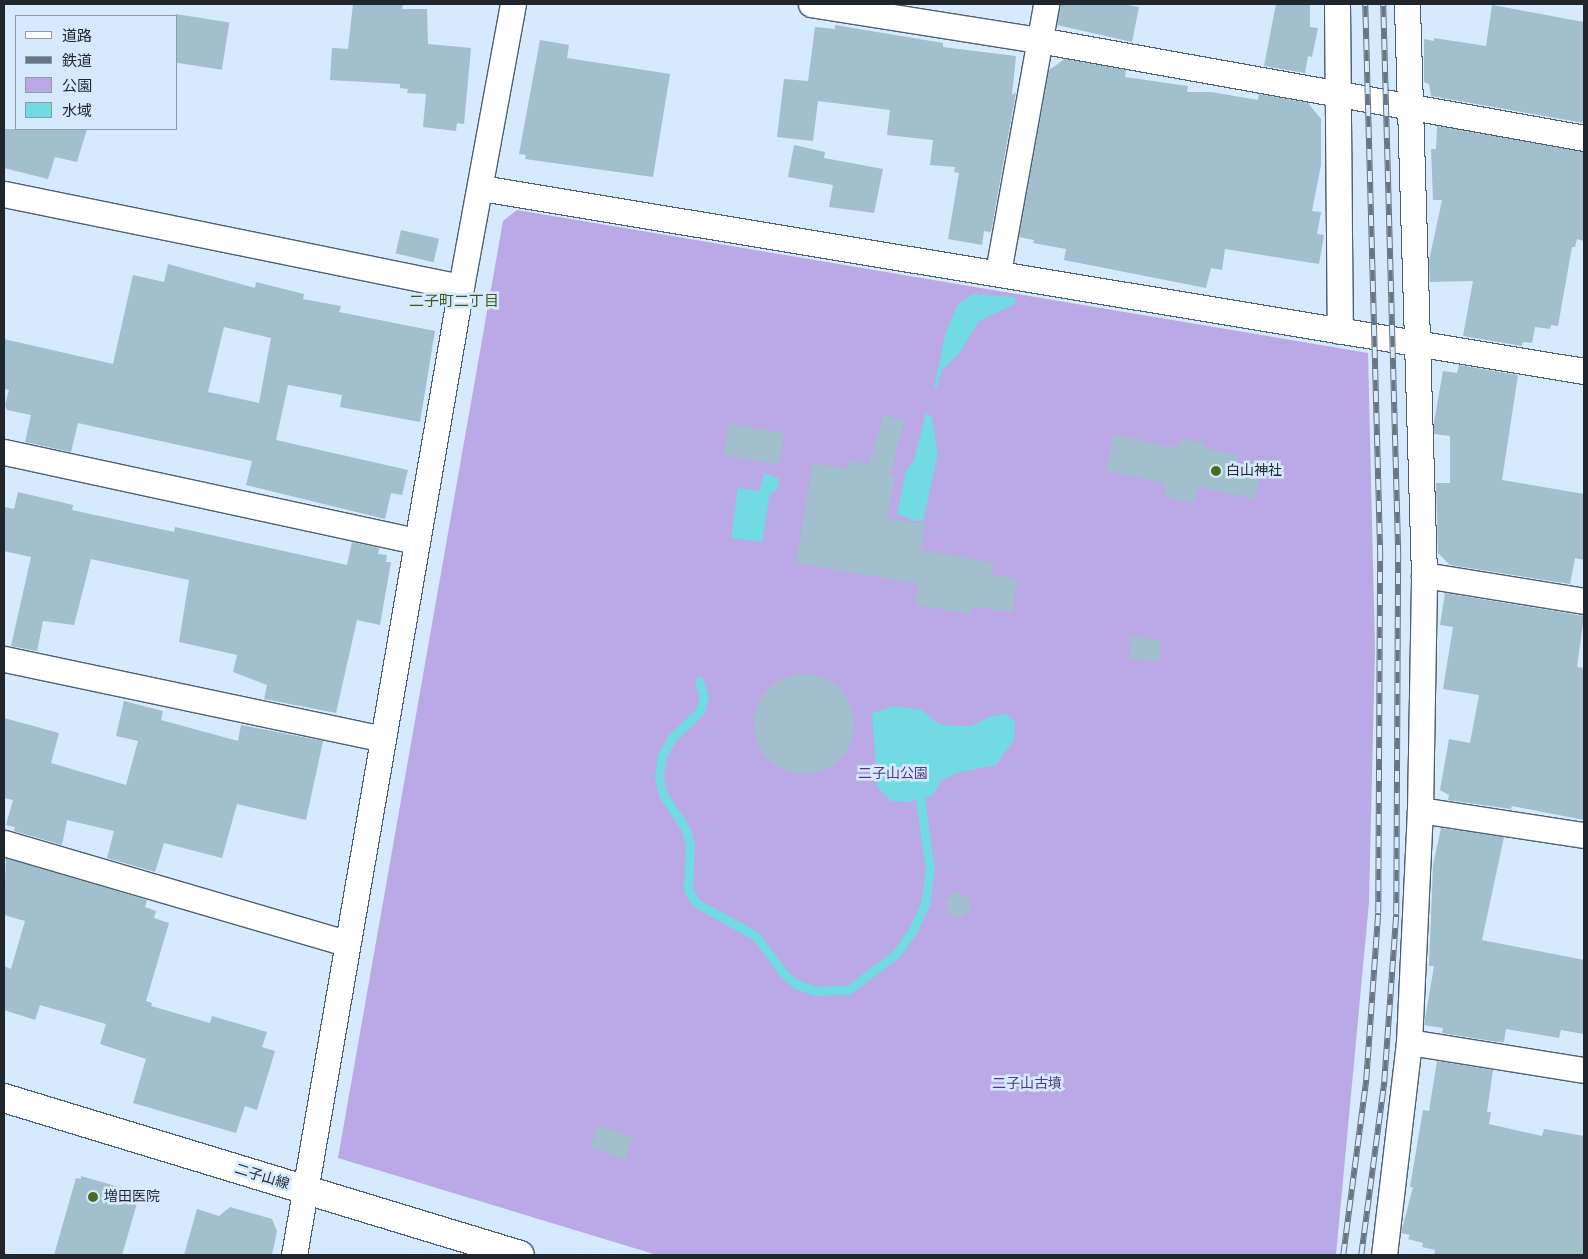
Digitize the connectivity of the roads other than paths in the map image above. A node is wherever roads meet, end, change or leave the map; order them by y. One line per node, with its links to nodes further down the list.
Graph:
1 (513, 4): 10 (street)
2 (811, 4): 6 (street)
3 (1046, 4): 6 (street)
4 (1336, 4): 7 (street)
5 (1407, 4): 8 (street)
6 (1039, 40): 7 (street); 12 (street)
7 (1338, 96): 8 (street); 14 (street)
8 (1410, 109): 9 (street); 15 (street)
9 (1584, 138)
10 (481, 188): 12 (street); 13 (street)
11 (4, 194): 13 (street)
12 (998, 272): 14 (street)
13 (461, 287): 18 (street)
14 (1340, 331): 15 (street)
15 (1415, 341): 16 (street); 19 (street)
16 (1584, 371)
17 (4, 452): 18 (street)
18 (417, 541): 22 (street)
19 (1424, 575): 20 (street); 23 (street)
20 (1584, 601)
21 (4, 659): 22 (street)
22 (383, 738): 26 (street)
23 (1420, 810): 24 (street); 27 (street)
24 (1584, 836)
25 (4, 843): 26 (street)
26 (347, 943): 30 (street)
27 (1409, 1042): 28 (street); 33 (street)
28 (1584, 1070)
29 (4, 1098): 30 (street, 二子山線)
30 (305, 1190): 31 (street); 32 (street, 二子山線)
31 (294, 1255)
32 (520, 1255)
33 (1384, 1255)

